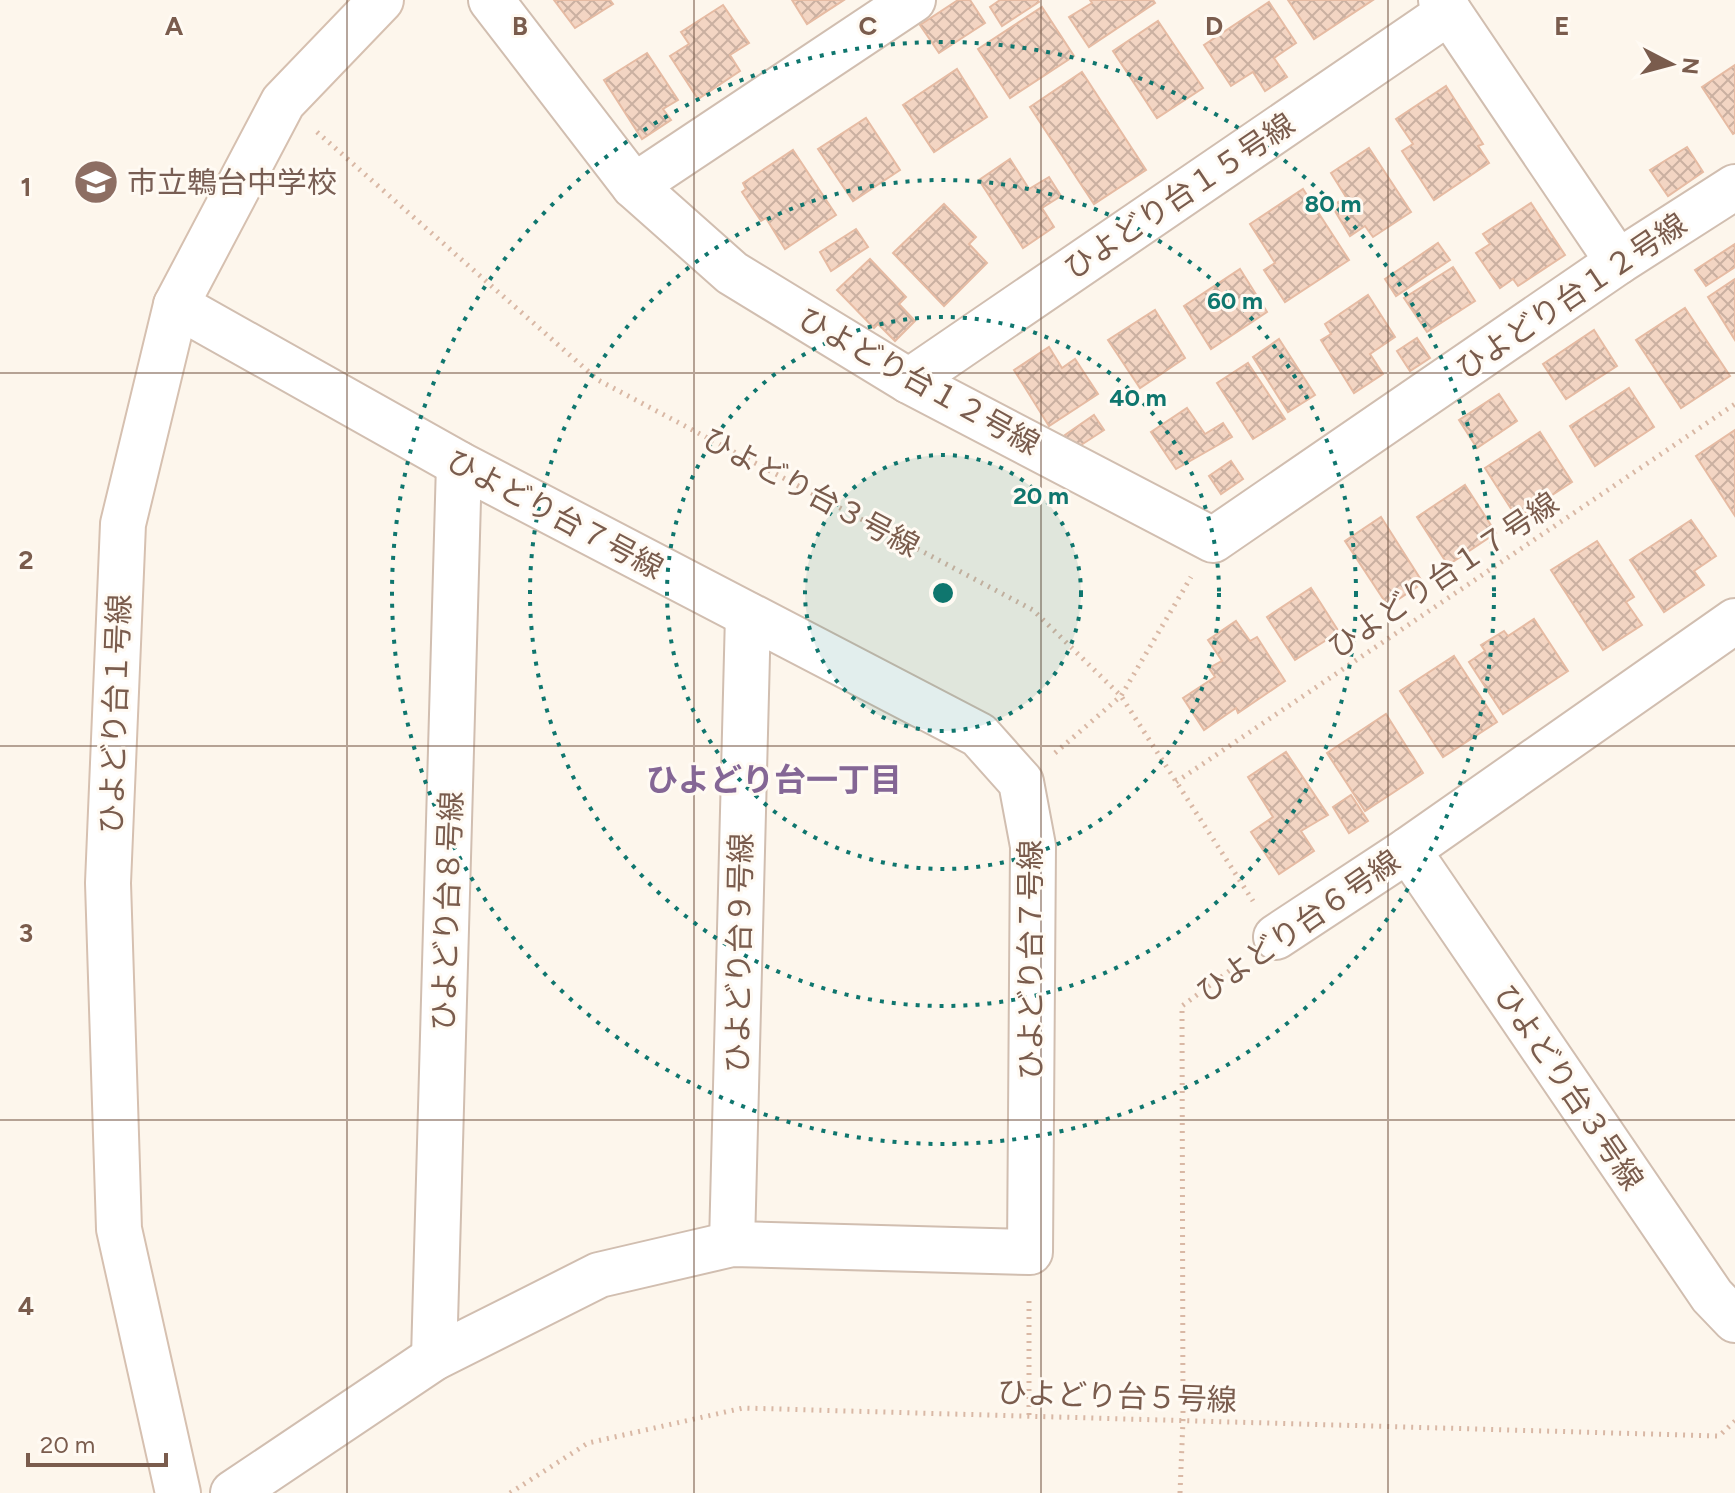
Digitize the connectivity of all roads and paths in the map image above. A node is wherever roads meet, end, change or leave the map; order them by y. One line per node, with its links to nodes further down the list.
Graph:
1 (381, 0): 5 (street, ひよどり台１号線)
2 (491, 0): 6 (street, ひよどり台１２号線)
3 (913, 0): 6 (street)
4 (1445, 6): 8 (street); 10 (street, ひよどり台１５号線)
5 (283, 102): 9 (street, ひよどり台１号線); 16 (path, ひよどり台３号線)
6 (634, 186): 10 (street, ひよどり台１２号線)
7 (1735, 187): 8 (street, ひよどり台１２号線)
8 (1618, 262): 13 (street, ひよどり台１２号線)
9 (176, 305): 12 (street, ひよどり台７号線); 28 (street, ひよどり台１号線)
10 (909, 381): 13 (street, ひよどり台１２号線)
11 (1735, 404): 18 (path, ひよどり台１７号線)
12 (459, 464): 14 (street, ひよどり台７号線); 24 (street, ひよどり台８号線)
13 (1213, 540): 16 (path)
14 (748, 615): 17 (street, ひよどり台７号線); 21 (street, ひよどり台９号線)
15 (1735, 621): 19 (street, ひよどり台６号線)
16 (1121, 696): 17 (path); 18 (path, ひよどり台３号線)
17 (1021, 782): 22 (street, ひよどり台７号線)
18 (1176, 782): 20 (path, ひよどり台３号線)
19 (1408, 850): 20 (street, ひよどり台６号線); 23 (street, ひよどり台３号線)
20 (1276, 937): 26 (path, ひよどり台６号線)
21 (732, 1244): 22 (street); 24 (street)
22 (1030, 1252): 25 (path)
23 (1735, 1320)
24 (434, 1358): 29 (street)
25 (1029, 1415): 26 (path, ひよどり台５号線); 30 (path, ひよどり台５号線)
26 (1183, 1420): 27 (path, ひよどり台５号線); 31 (path, ひよどり台６号線)
27 (1735, 1421)
28 (178, 1493)
29 (233, 1493)
30 (510, 1493)
31 (1180, 1493)

